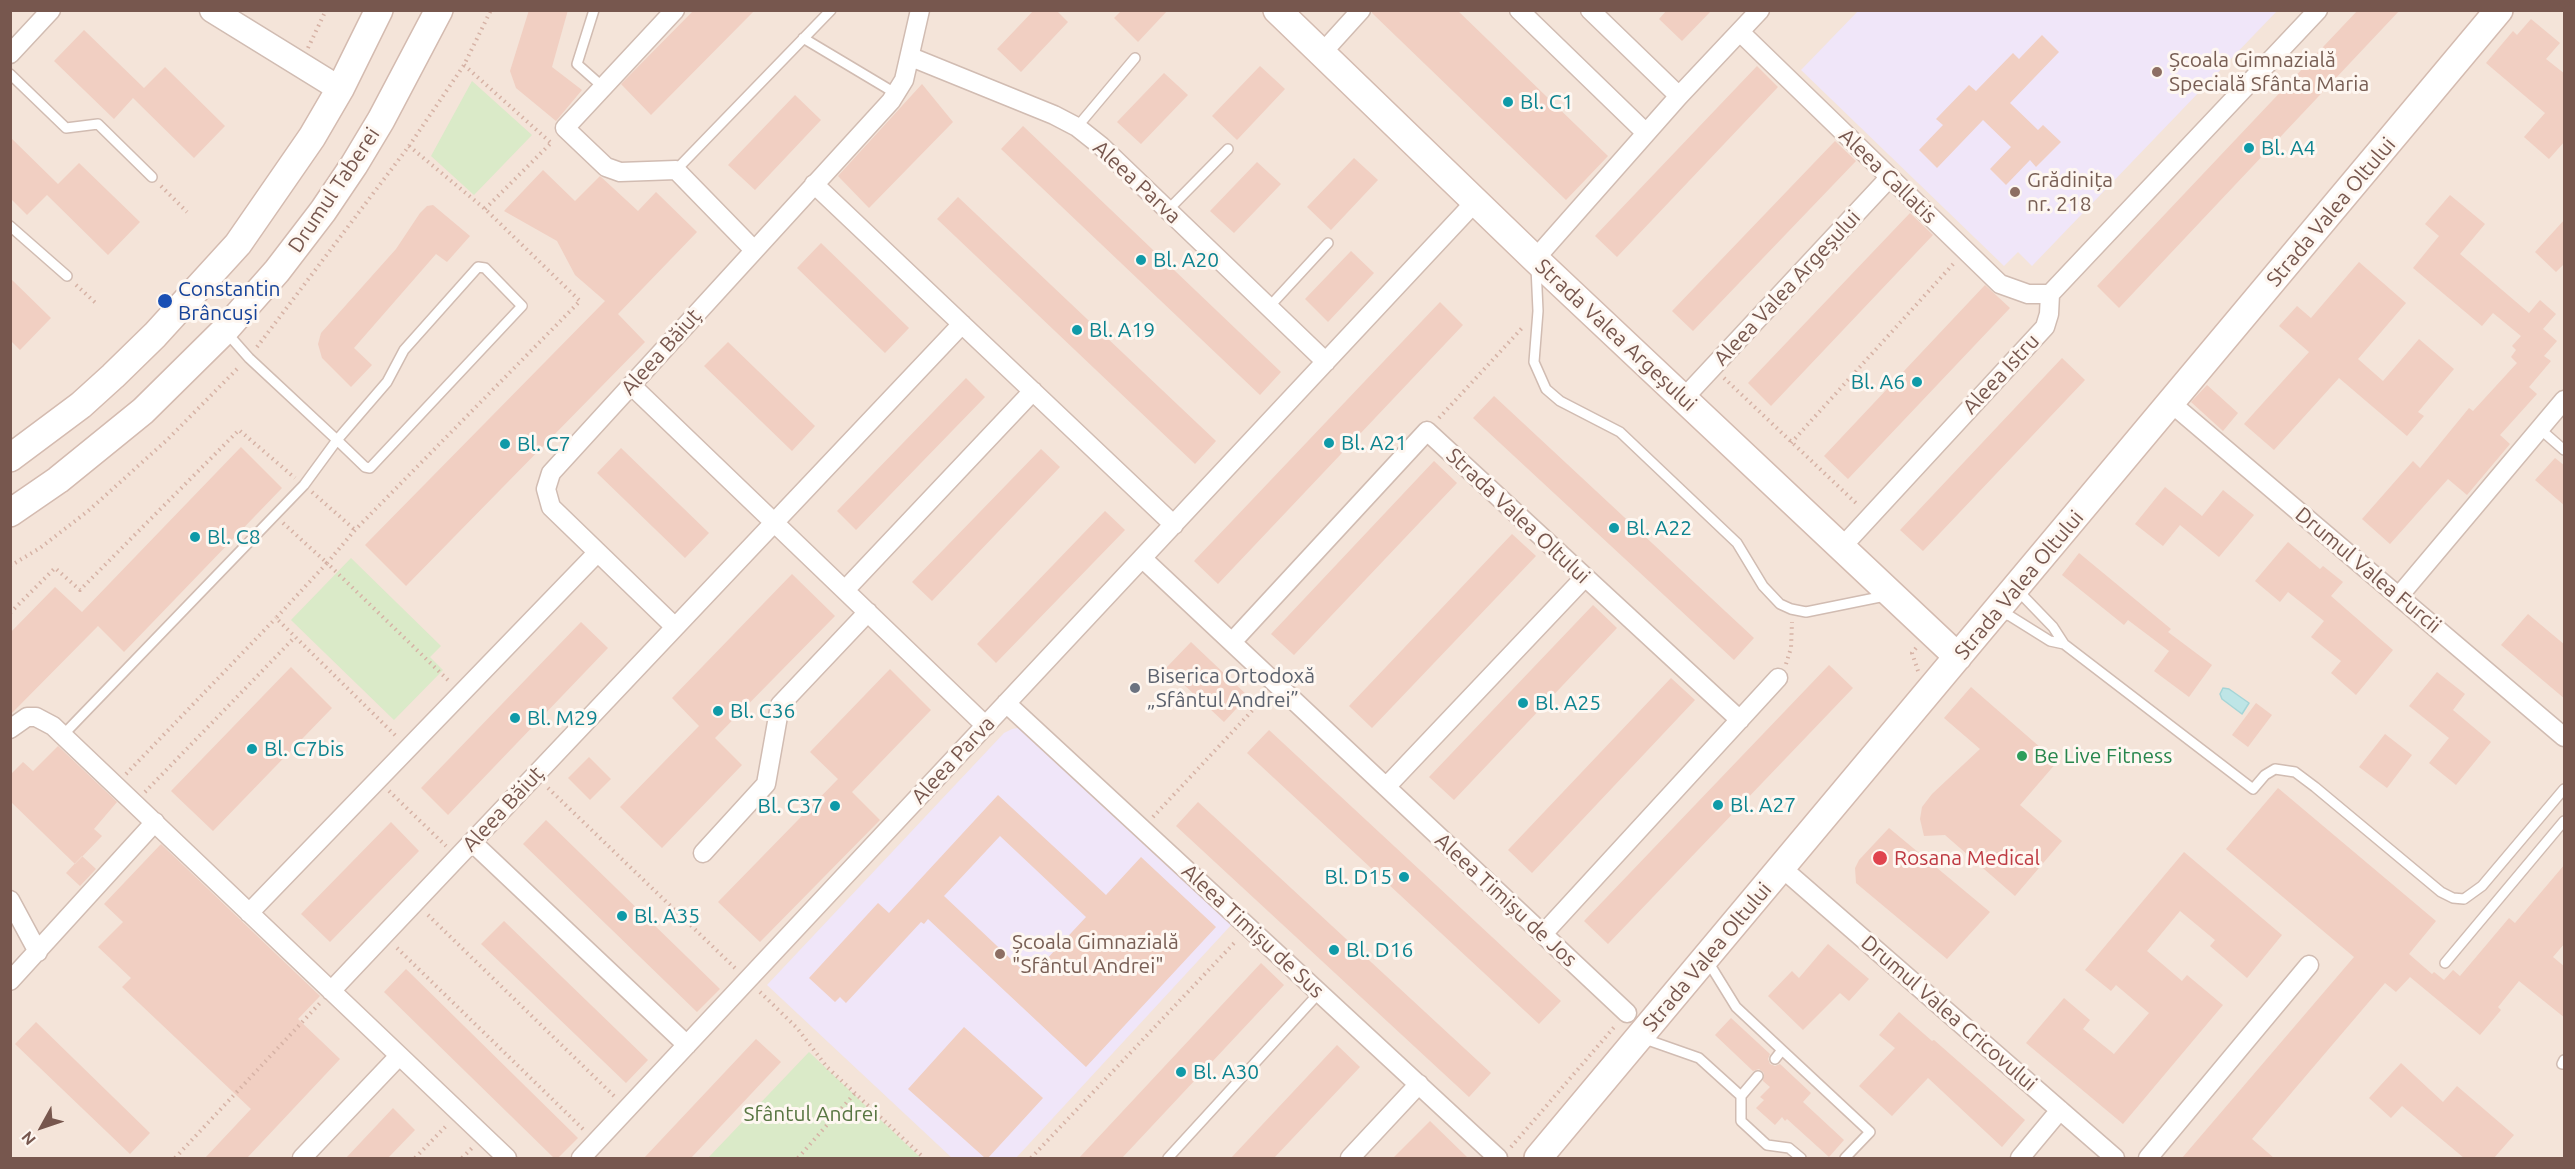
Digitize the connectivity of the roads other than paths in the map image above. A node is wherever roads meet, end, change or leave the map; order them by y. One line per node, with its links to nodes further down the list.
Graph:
1 (51, 10): 19 (street)
2 (212, 10): 24 (street)
3 (379, 10): 24 (main road)
4 (439, 10): 44 (main road, Drumul Taberei)
5 (594, 10): 23 (lane)
6 (675, 10): 23 (street)
7 (831, 10): 17 (lane)
8 (920, 10): 20 (street, Aleea Băiuț)
9 (1277, 10): 18 (main road, Strada Valea Argeșului)
10 (1361, 10): 18 (street)
11 (1519, 10): 28 (street)
12 (1590, 10): 26 (street)
13 (1760, 10): 16 (street)
14 (2318, 10): 41 (street)
15 (2499, 10): 50 (main road, Strada Valea Oltului)
16 (1740, 32): 26 (street); 32 (street, Aleea Callatis)
17 (804, 38): 25 (lane); 30 (lane)
18 (1322, 53): 34 (main road, Strada Valea Argeșului)
19 (10, 54)
20 (911, 57): 25 (street, Aleea Băiuț); 27 (street, Aleea Parva)
21 (1135, 58): 27 (lane)
22 (10, 74): 31 (lane)
23 (604, 88): 30 (street)
24 (340, 89): 54 (main road)
25 (896, 93): 33 (street, Aleea Băiuț)
26 (1679, 96): 28 (street)
27 (1077, 127): 35 (street, Aleea Parva)
28 (1646, 133): 39 (street)
29 (1228, 149): 35 (lane)
30 (676, 170): 38 (street)
31 (152, 177)
32 (1890, 177): 41 (street, Aleea Callatis); 48 (street, Aleea Valea Argeșului)
33 (814, 184): 38 (street, Aleea Băiuț); 43 (street)
34 (1476, 202): 39 (main road, Strada Valea Argeșului); 45 (street, Aleea Parva)
35 (1167, 211): 42 (street, Aleea Parva)
36 (10, 226): 40 (lane)
37 (1328, 243): 42 (lane)
38 (754, 250): 46 (street, Aleea Băiuț)
39 (1535, 259): 48 (main road, Strada Valea Argeșului); 64 (lane)
40 (67, 276)
41 (2050, 294): 58 (street, Aleea Istru)
42 (1269, 308): 45 (street, Aleea Parva)
43 (962, 324): 47 (street); 56 (street, Aleea Băiuț)
44 (224, 331): 52 (lane); 55 (main road, Drumul Taberei)
45 (1326, 362): 57 (street, Aleea Parva)
46 (631, 385): 56 (street); 59 (street, Aleea Băiuț)
47 (1033, 391): 57 (street); 63 (street)
48 (1683, 399): 58 (main road, Strada Valea Argeșului)
49 (2565, 400): 51 (street)
50 (2171, 403): 62 (main road, Strada Valea Oltului); 65 (street, Drumul Valea Furcii)
51 (2540, 429): 53 (lane); 65 (street)
52 (337, 440): 52 (lane); 77 (lane)
53 (2565, 450)
54 (10, 458)
55 (10, 513)
56 (773, 521): 63 (street); 68 (street, Aleea Băiuț)
57 (1174, 525): 60 (street, Aleea Parva)
58 (1841, 548): 64 (main road, Strada Valea Argeșului)
59 (597, 553): 68 (street, Aleea Băiuț); 87 (street)
60 (1142, 558): 69 (street, Aleea Timișu de Jos); 73 (street, Aleea Parva)
61 (1585, 577): 69 (street, Strada Valea Oltului); 74 (street, Strada Valea Oltului); 79 (street)
62 (2017, 586): 67 (main road, Strada Valea Oltului); 70 (lane)
63 (845, 590): 66 (street)
64 (1892, 595): 71 (main road, Strada Valea Argeșului)
65 (2399, 596): 78 (street, Drumul Valea Furcii)
66 (868, 612): 75 (street); 84 (street)
67 (1996, 612): 70 (lane); 71 (main road, Strada Valea Oltului)
68 (674, 626): 83 (street, Aleea Băiuț)
69 (1232, 642): 79 (street, Aleea Timișu de Jos)
70 (2064, 644): 80 (lane)
71 (1958, 657): 85 (main road, Strada Valea Oltului)
72 (1778, 678): 74 (street)
73 (1006, 703): 75 (street, Aleea Parva); 95 (street, Aleea Timișu de Sus)
74 (1740, 720): 88 (street)
75 (986, 726): 98 (street, Aleea Parva)
76 (10, 729): 77 (street)
77 (63, 735): 82 (street)
78 (2565, 737)
79 (1386, 787): 88 (street, Aleea Timișu de Jos)
80 (2565, 789)
81 (2565, 821): 91 (lane)
82 (155, 822): 87 (street); 89 (street)
83 (472, 842): 94 (street, Aleea Băiuț); 98 (street)
84 (702, 853)
85 (1782, 868): 90 (main road, Strada Valea Oltului); 105 (street, Drumul Valea Cricovului)
86 (10, 900): 89 (street)
87 (249, 913): 94 (street)
88 (1543, 934): 96 (street, Aleea Timișu de Jos)
89 (38, 952): 93 (street)
90 (1706, 958): 97 (main road, Strada Valea Oltului); 99 (lane)
91 (2445, 963)
92 (2309, 965): 117 (street)
93 (10, 981)
94 (331, 991): 100 (street)
95 (1319, 993): 103 (street, Aleea Timișu de Sus); 109 (lane)
96 (1627, 1013)
97 (1639, 1038): 104 (lane); 112 (main road, Strada Valea Oltului)
98 (687, 1045): 108 (street, Aleea Parva)
99 (1782, 1050): 101 (lane); 114 (lane)
100 (399, 1056): 106 (street); 107 (street)
101 (1775, 1059)
102 (1758, 1076): 104 (lane)
103 (1419, 1084): 110 (street); 111 (street, Aleea Timișu de Sus)
104 (1741, 1096): 113 (lane)
105 (2060, 1110): 115 (street); 116 (street, Drumul Valea Cricovului)
106 (302, 1158)
107 (507, 1158)
108 (581, 1158)
109 (1168, 1158)
110 (1350, 1158)
111 (1498, 1158)
112 (1538, 1158)
113 (1801, 1158)
114 (1845, 1158)
115 (2020, 1158)
116 (2115, 1158)
117 (2148, 1158)

